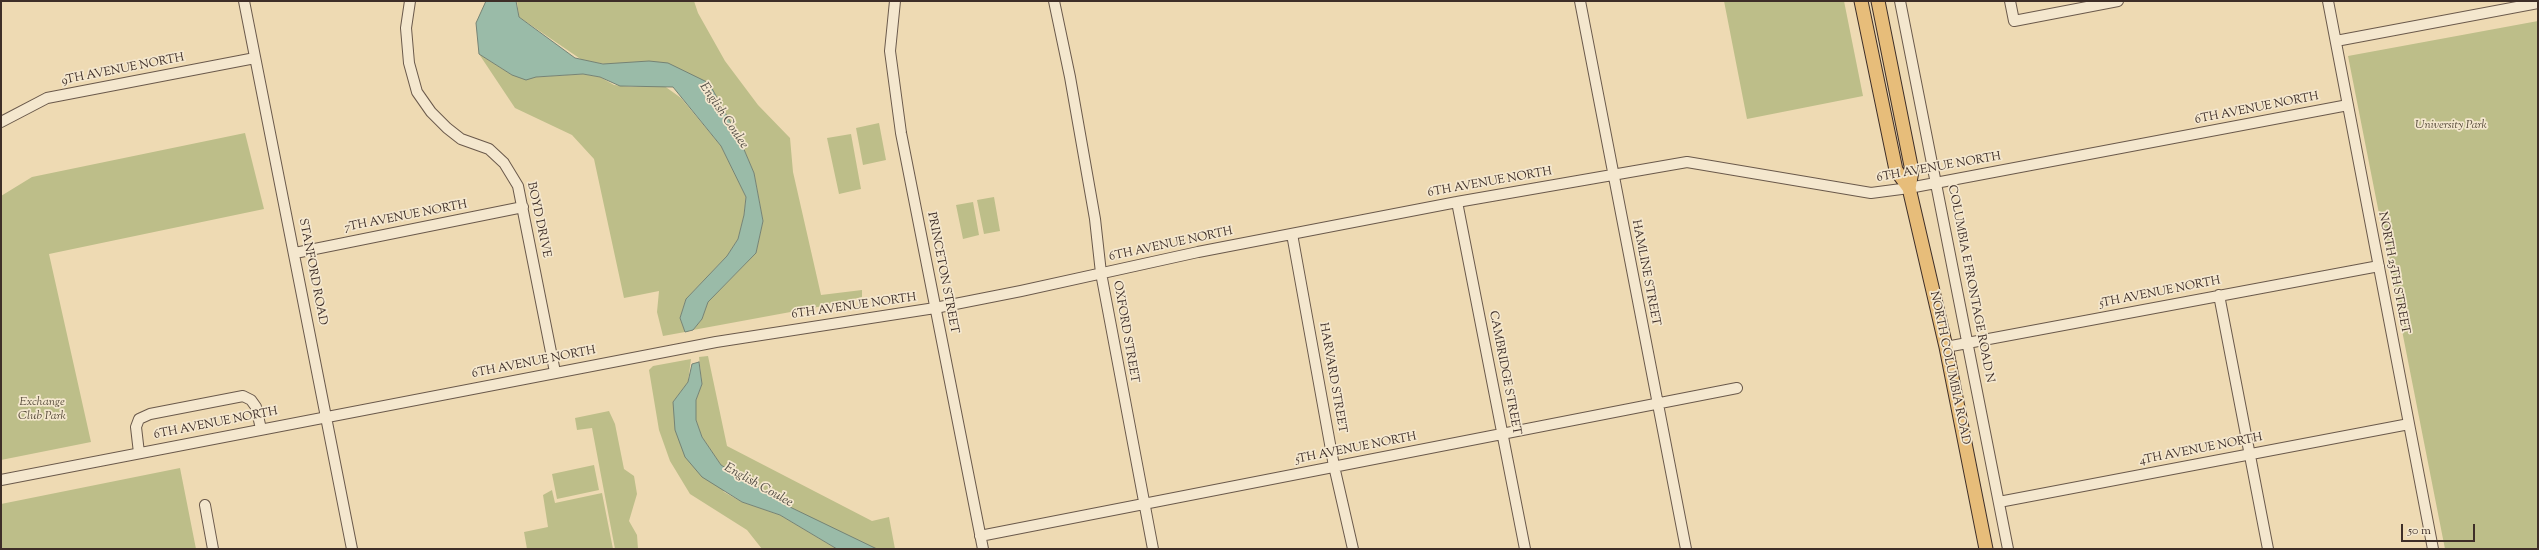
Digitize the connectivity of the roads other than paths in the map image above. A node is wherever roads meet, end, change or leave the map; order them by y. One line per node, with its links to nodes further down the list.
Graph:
1 (244, 1): 15 (street, STANFORD ROAD)
2 (410, 1): 22 (street, BOYD DRIVE)
3 (895, 1): 28 (street, PRINCETON STREET)
4 (1054, 1): 26 (street, OXFORD STREET)
5 (1580, 1): 18 (street, HAMLINE STREET)
6 (1861, 1): 20 (main road, NORTH COLUMBIA ROAD)
7 (1878, 1): 20 (main road, NORTH COLUMBIA ROAD)
8 (1900, 1): 19 (street, COLUMBIA E FRONTAGE ROAD N)
9 (2010, 1): 10 (street)
10 (2118, 1)
11 (2328, 1): 14 (street, NORTH 25TH STREET)
12 (2538, 3): 13 (street)
13 (2502, 5): 14 (street)
14 (2336, 41): 16 (street, NORTH 25TH STREET)
15 (255, 58): 17 (street, 9TH AVENUE NORTH); 24 (street, STANFORD ROAD)
16 (2348, 105): 19 (street, 6TH AVENUE NORTH); 25 (street, NORTH 25TH STREET)
17 (1, 122)
18 (1613, 174): 20 (street, 6TH AVENUE NORTH); 21 (street, 6TH AVENUE NORTH); 33 (street, HAMLINE STREET)
19 (1936, 183): 20 (street, 6TH AVENUE NORTH); 29 (street, COLUMBIA E FRONTAGE ROAD N)
20 (1909, 188): 30 (main road, NORTH COLUMBIA ROAD)
21 (1457, 202): 23 (street, 6TH AVENUE NORTH); 37 (street, CAMBRIDGE STREET)
22 (523, 207): 24 (street, 7TH AVENUE NORTH); 31 (street, BOYD DRIVE)
23 (1292, 234): 26 (street, 6TH AVENUE NORTH); 40 (street, HARVARD STREET)
24 (295, 253): 34 (street, STANFORD ROAD)
25 (2378, 266): 27 (street, 5TH AVENUE NORTH); 35 (street, NORTH 25TH STREET)
26 (1101, 273): 28 (street, 6TH AVENUE NORTH); 43 (street, OXFORD STREET)
27 (2219, 295): 29 (street, 5TH AVENUE NORTH); 39 (street)
28 (935, 308): 31 (street, 6TH AVENUE NORTH); 45 (street, PRINCETON STREET)
29 (1968, 343): 30 (street, 5TH AVENUE NORTH); 42 (street, COLUMBIA E FRONTAGE ROAD N)
30 (1946, 347): 53 (main road, NORTH COLUMBIA ROAD)
31 (556, 372): 34 (street, 6TH AVENUE NORTH)
32 (1737, 388): 33 (street, 5TH AVENUE NORTH)
33 (1658, 405): 37 (street, 5TH AVENUE NORTH); 52 (street, HAMLINE STREET)
34 (327, 416): 36 (street, 6TH AVENUE NORTH); 47 (street, STANFORD ROAD)
35 (2409, 424): 39 (street, 4TH AVENUE NORTH); 56 (street, NORTH 25TH STREET)
36 (261, 429): 38 (street, 6TH AVENUE NORTH); 38 (street)
37 (1503, 434): 40 (street, 5TH AVENUE NORTH); 51 (street, CAMBRIDGE STREET)
38 (139, 453): 41 (street, 6TH AVENUE NORTH)
39 (2250, 454): 42 (street, 4TH AVENUE NORTH); 55 (street)
40 (1334, 466): 43 (street, 5TH AVENUE NORTH); 50 (street, HARVARD STREET)
41 (1, 480)
42 (1999, 502): 54 (street, COLUMBIA E FRONTAGE ROAD N)
43 (1143, 504): 45 (street, 5TH AVENUE NORTH); 49 (street, OXFORD STREET)
44 (205, 505): 46 (street)
45 (980, 536): 48 (street, PRINCETON STREET)
46 (213, 549)
47 (352, 549)
48 (983, 549)
49 (1153, 549)
50 (1353, 549)
51 (1526, 549)
52 (1686, 549)
53 (1986, 549)
54 (2008, 549)
55 (2268, 549)
56 (2433, 549)

